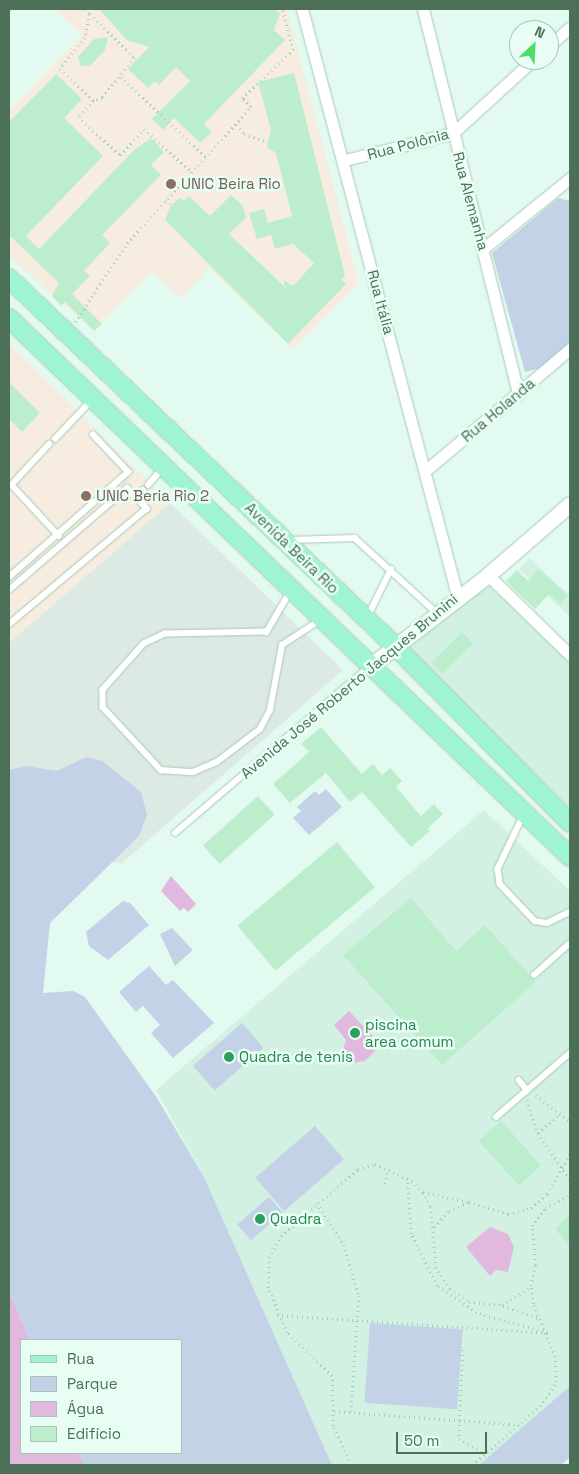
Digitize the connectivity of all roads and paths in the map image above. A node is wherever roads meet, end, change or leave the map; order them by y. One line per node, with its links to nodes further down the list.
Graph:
1 (85, 9): 5 (path)
2 (282, 9): 11 (path)
3 (302, 9): 15 (street, Rua Itália)
4 (423, 9): 12 (street, Rua Alemanha)
5 (90, 14): 9 (path); 10 (path)
6 (570, 27): 7 (street)
7 (559, 37)
8 (523, 70): 12 (street, Rua Polônia)
9 (121, 77): 10 (path); 14 (path)
10 (94, 101): 16 (path)
11 (237, 124): 13 (path); 14 (path)
12 (453, 133): 15 (street, Rua Polônia); 21 (street, Rua Alemanha)
13 (267, 142)
14 (206, 157): 16 (path)
15 (345, 160): 33 (street, Rua Itália)
16 (192, 172): 19 (path)
17 (566, 182): 18 (street); 21 (street)
18 (570, 194)
19 (166, 200): 20 (path); 24 (path)
20 (171, 205)
21 (484, 248): 26 (street, Rua Alemanha)
22 (9, 278): 24 (main road, Avenida Beira Rio)
23 (9, 318): 27 (main road, Avenida Beira Rio)
24 (65, 332): 31 (main road, Avenida Beira Rio)
25 (570, 349): 26 (street, Rua Holanda)
26 (518, 394): 33 (street, Rua Holanda)
27 (93, 399): 29 (lane); 32 (main road, Avenida Beira Rio)
28 (93, 435): 38 (lane)
29 (55, 439)
30 (50, 444): 38 (lane)
31 (184, 444): 32 (main road); 39 (main road, Avenida Beira Rio)
32 (164, 466): 34 (lane); 43 (main road, Avenida Beira Rio)
33 (425, 470): 45 (street, Rua Itália)
34 (148, 485)
35 (143, 490): 36 (lane)
36 (135, 498): 44 (lane); 49 (lane)
37 (570, 504): 41 (main road, Avenida José Roberto Jacques Brunini)
38 (59, 536): 42 (lane)
39 (285, 540): 40 (lane); 47 (main road, Avenida Beira Rio)
40 (391, 569): 46 (lane); 47 (lane)
41 (488, 575): 45 (main road, Avenida José Roberto Jacques Brunini); 51 (street)
42 (9, 577)
43 (292, 589): 48 (main road, Avenida Beira Rio); 48 (lane)
44 (9, 590)
45 (457, 595): 46 (main road, Avenida José Roberto Jacques Brunini)
46 (436, 612): 50 (main road, Avenida José Roberto Jacques Brunini)
47 (367, 618): 50 (main road, Avenida Beira Rio)
48 (323, 619): 52 (main road, Avenida Beira Rio)
49 (9, 626)
50 (394, 645): 52 (main road, Avenida José Roberto Jacques Brunini); 53 (main road, Avenida Beira Rio)
51 (570, 655)
52 (370, 666): 54 (main road, Avenida Beira Rio); 56 (lane, Avenida José Roberto Jacques Brunini)
53 (547, 802): 54 (main road); 55 (main road, Avenida Beira Rio)
54 (526, 811): 57 (main road, Avenida Beira Rio); 58 (lane)
55 (570, 823)
56 (175, 833)
57 (570, 857)
58 (570, 912)
59 (570, 942): 60 (lane)
60 (534, 975)
61 (570, 1053): 63 (lane)
62 (519, 1080): 63 (lane)
63 (527, 1091): 64 (path); 65 (lane); 67 (path)
64 (560, 1112): 66 (path); 67 (path)
65 (496, 1117)
66 (570, 1121)
67 (538, 1133): 70 (path)
68 (570, 1154): 70 (path)
69 (388, 1169): 71 (path); 73 (path); 77 (path)
70 (561, 1169): 72 (path); 76 (path)
71 (407, 1178): 74 (path); 84 (path)
72 (570, 1179)
73 (385, 1184)
74 (423, 1192): 76 (path); 78 (path)
75 (570, 1195): 79 (path)
76 (469, 1202): 78 (path)
77 (317, 1203): 81 (path); 83 (path)
78 (434, 1227): 80 (path)
79 (530, 1286): 80 (path); 82 (path)
80 (502, 1306): 82 (path)
81 (277, 1315): 83 (path); 86 (path)
82 (539, 1319): 84 (path)
83 (358, 1321): 84 (path); 87 (path)
84 (548, 1334): 89 (path)
85 (463, 1350): 88 (path)
86 (334, 1411): 87 (path); 91 (path)
87 (351, 1413): 88 (path)
88 (458, 1420): 89 (path); 90 (path)
89 (519, 1425): 90 (path)
90 (485, 1454): 92 (path)
91 (351, 1465)
92 (472, 1465)

